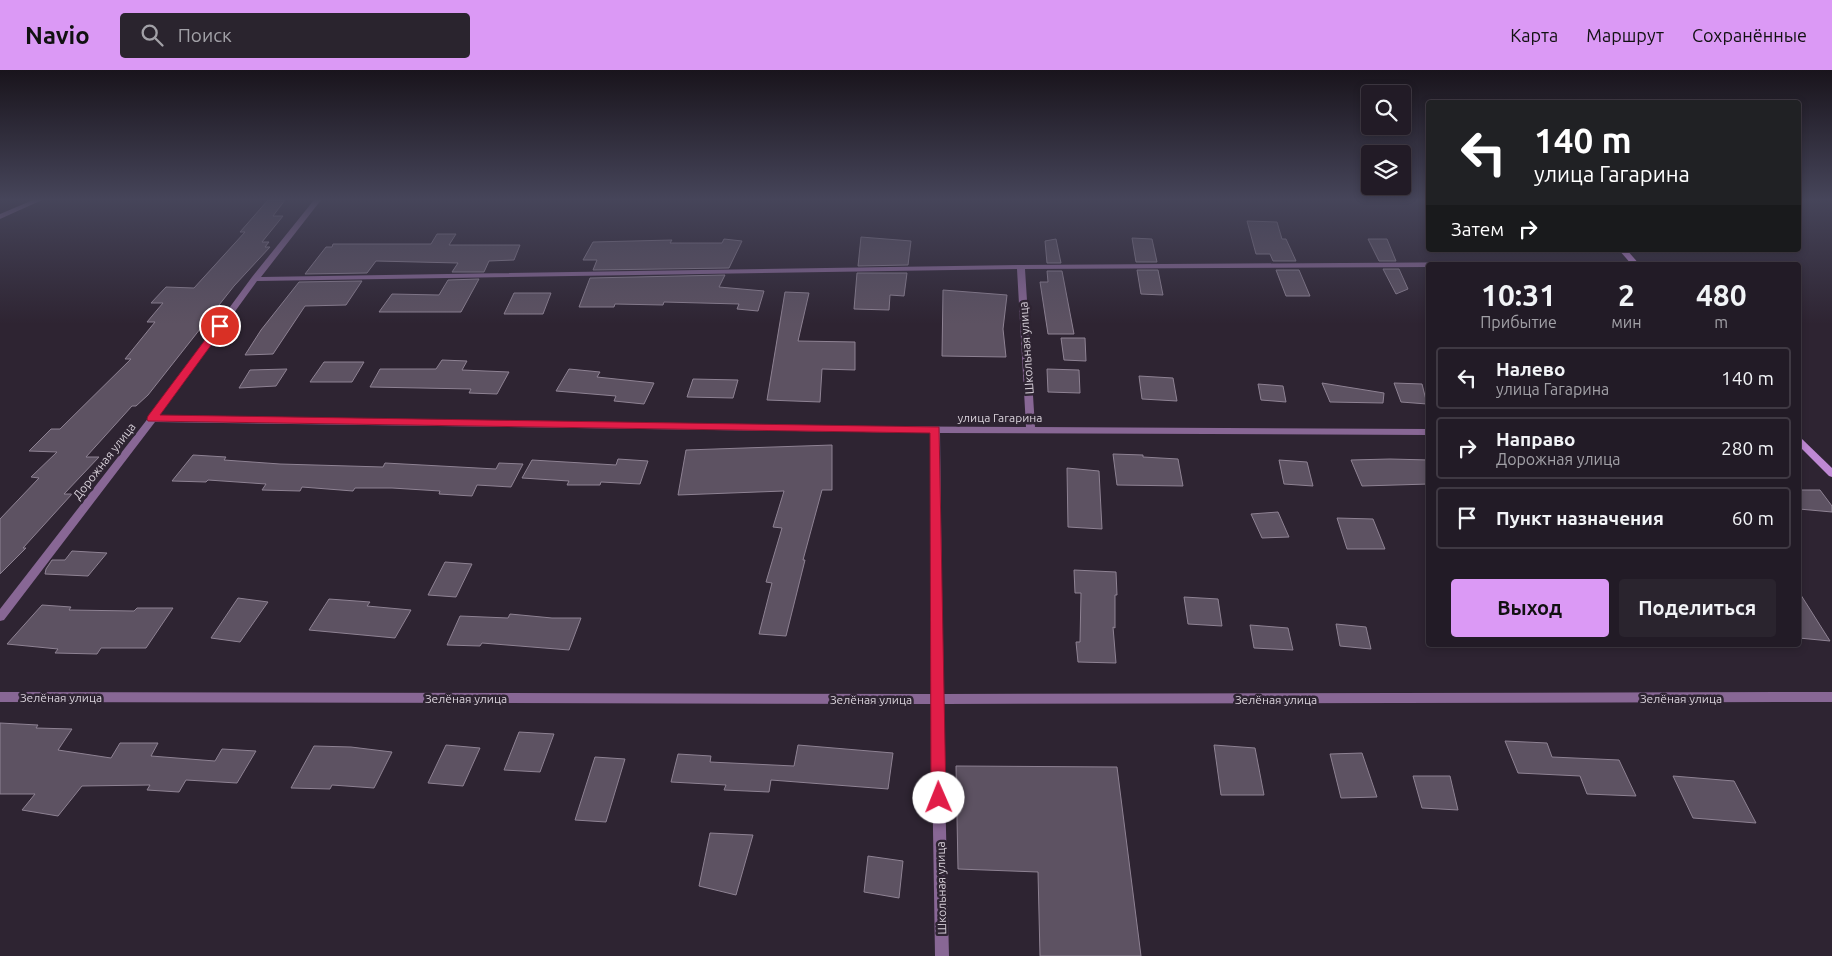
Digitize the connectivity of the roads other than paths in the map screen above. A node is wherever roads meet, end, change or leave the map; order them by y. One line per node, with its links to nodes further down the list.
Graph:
1 (285, 241): 6 (street, Дорожная улица)
2 (1625, 252): 3 (street)
3 (1633, 262)
4 (1426, 265): 5 (street)
5 (1021, 267): 6 (street); 8 (street, Школьная улица)
6 (255, 279): 7 (street, Дорожная улица)
7 (152, 419): 9 (street, улица Гагарина); 13 (street, Дорожная улица)
8 (1031, 429): 9 (street, улица Гагарина); 10 (street, улица Гагарина)
9 (936, 430): 16 (street, Школьная улица)
10 (1426, 432)
11 (1801, 443): 12 (street)
12 (1832, 474)
13 (0, 616)
14 (0, 697): 16 (street, Зелёная улица)
15 (1832, 697): 16 (street, Зелёная улица)
16 (936, 699): 17 (street, Школьная улица)
17 (942, 956)

